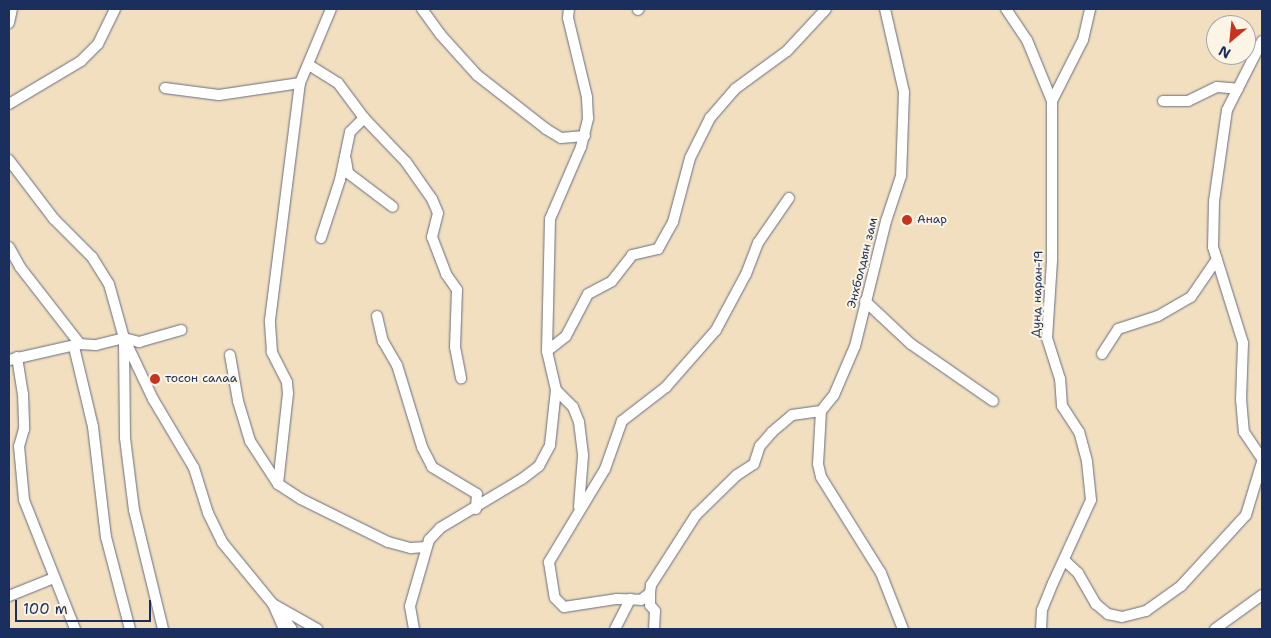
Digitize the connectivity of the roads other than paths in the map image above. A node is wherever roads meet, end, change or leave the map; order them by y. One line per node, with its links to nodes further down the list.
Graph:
1 (12, 9): 10 (street)
2 (115, 9): 18 (street)
3 (332, 9): 12 (street)
4 (422, 9): 20 (street)
5 (569, 9): 20 (street)
6 (826, 9): 33 (street)
7 (884, 9): 28 (street, Энхболдын зам)
8 (1006, 9): 16 (street)
9 (1090, 9): 16 (street, Дунд наран-19)
10 (9, 23)
11 (1262, 41): 15 (street)
12 (309, 65): 13 (street); 19 (street)
13 (300, 83): 14 (street); 42 (street)
14 (165, 88)
15 (1238, 89): 17 (street); 27 (street)
16 (1052, 101): 46 (street, Дунд наран-19)
17 (1163, 101)
18 (9, 104)
19 (364, 118): 21 (street); 37 (street)
20 (585, 136): 33 (street)
21 (345, 157): 24 (street); 25 (street)
22 (9, 160): 31 (street)
23 (789, 198): 44 (street)
24 (393, 207)
25 (321, 238)
26 (9, 247): 32 (street)
27 (1217, 259): 34 (street); 41 (street)
28 (865, 301): 39 (street); 40 (street, Энхболдын зам)
29 (377, 316): 43 (street)
30 (181, 330): 31 (street)
31 (124, 338): 32 (street); 52 (street); 55 (street)
32 (77, 346): 36 (street); 54 (street)
33 (547, 351): 38 (street)
34 (1102, 354)
35 (230, 355): 42 (street)
36 (13, 358): 47 (street)
37 (461, 378)
38 (556, 390): 43 (street); 44 (street)
39 (993, 401)
40 (821, 410): 48 (street); 62 (street, Энхболдын зам)
41 (1262, 461): 46 (street)
42 (278, 484): 45 (street)
43 (476, 508): 45 (street)
44 (578, 508): 51 (street)
45 (426, 547): 59 (street)
46 (1064, 560): 63 (street, Дунд наран-19)
47 (54, 578): 49 (street); 53 (street)
48 (650, 594): 51 (street); 61 (street)
49 (9, 596)
50 (1261, 598): 64 (street)
51 (630, 599): 60 (street)
52 (273, 604): 56 (street); 57 (street); 58 (street)
53 (75, 629)
54 (130, 629)
55 (163, 629)
56 (284, 629)
57 (292, 629)
58 (317, 629)
59 (414, 629)
60 (615, 629)
61 (654, 629)
62 (903, 629)
63 (1041, 629)
64 (1216, 629)

